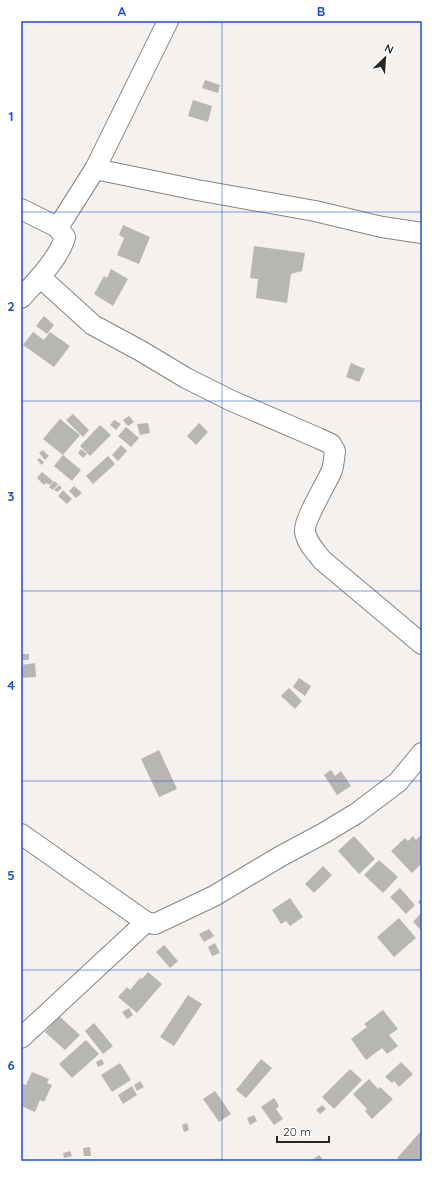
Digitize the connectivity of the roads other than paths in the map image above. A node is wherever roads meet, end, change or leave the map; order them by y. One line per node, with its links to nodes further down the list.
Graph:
1 (168, 21): 2 (street)
2 (95, 169): 4 (street); 5 (street)
3 (21, 209): 4 (street)
4 (57, 227): 6 (street)
5 (422, 233)
6 (40, 277): 7 (street); 8 (street)
7 (21, 298)
8 (422, 644)
9 (422, 753): 11 (street)
10 (21, 834): 11 (street)
11 (146, 922): 12 (street)
12 (21, 1038)

